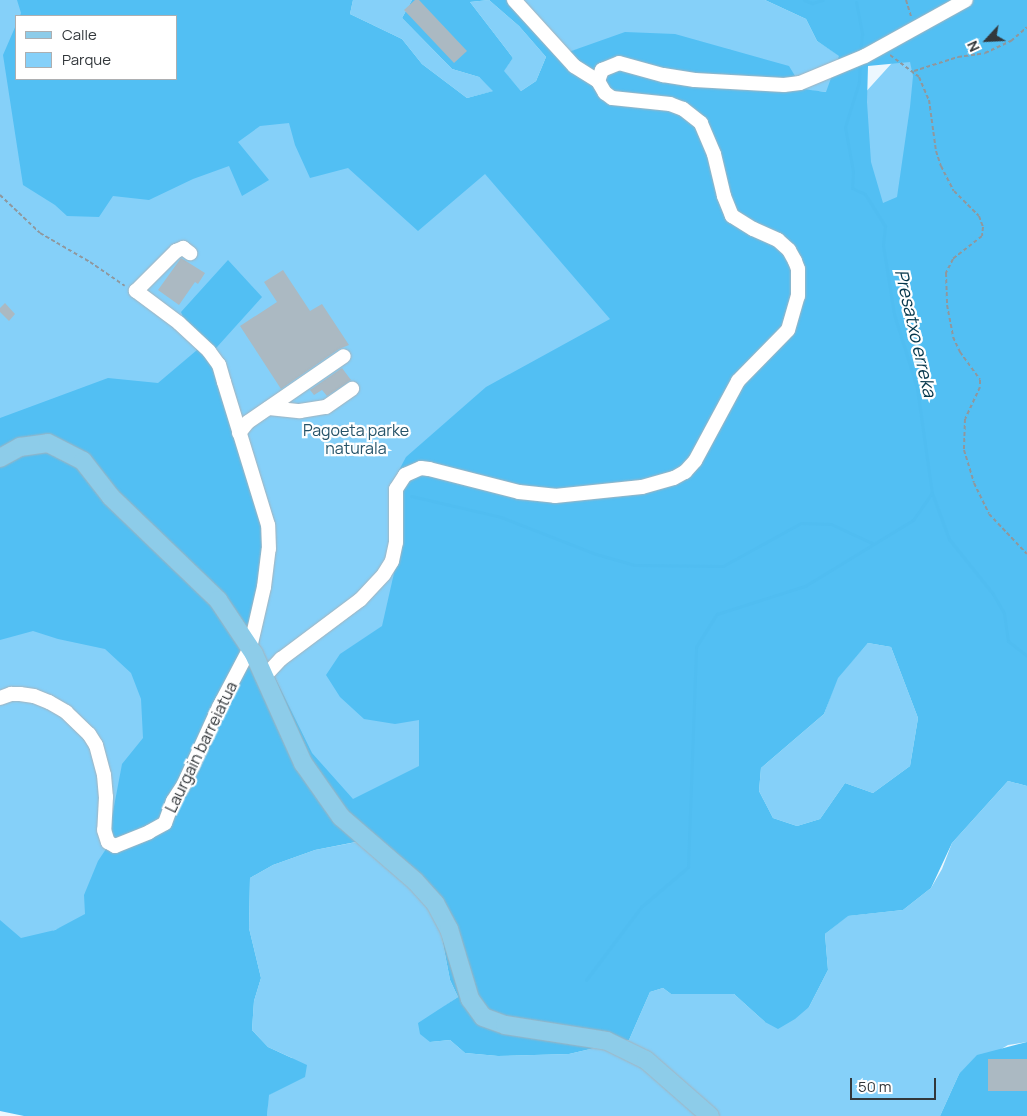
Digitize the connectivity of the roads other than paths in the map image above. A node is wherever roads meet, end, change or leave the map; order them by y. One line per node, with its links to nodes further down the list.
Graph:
1 (514, 0): 3 (street)
2 (966, 0): 3 (street)
3 (598, 81): 11 (street)
4 (190, 253): 8 (street, Laurgain barreiatua)
5 (344, 356): 7 (street)
6 (352, 389): 7 (street)
7 (269, 408): 8 (street)
8 (239, 433): 10 (street, Laurgain barreiatua)
9 (0, 458): 10 (main road)
10 (250, 648): 11 (main road); 12 (street, Laurgain barreiatua)
11 (264, 677): 13 (main road)
12 (0, 698)
13 (710, 1116)

